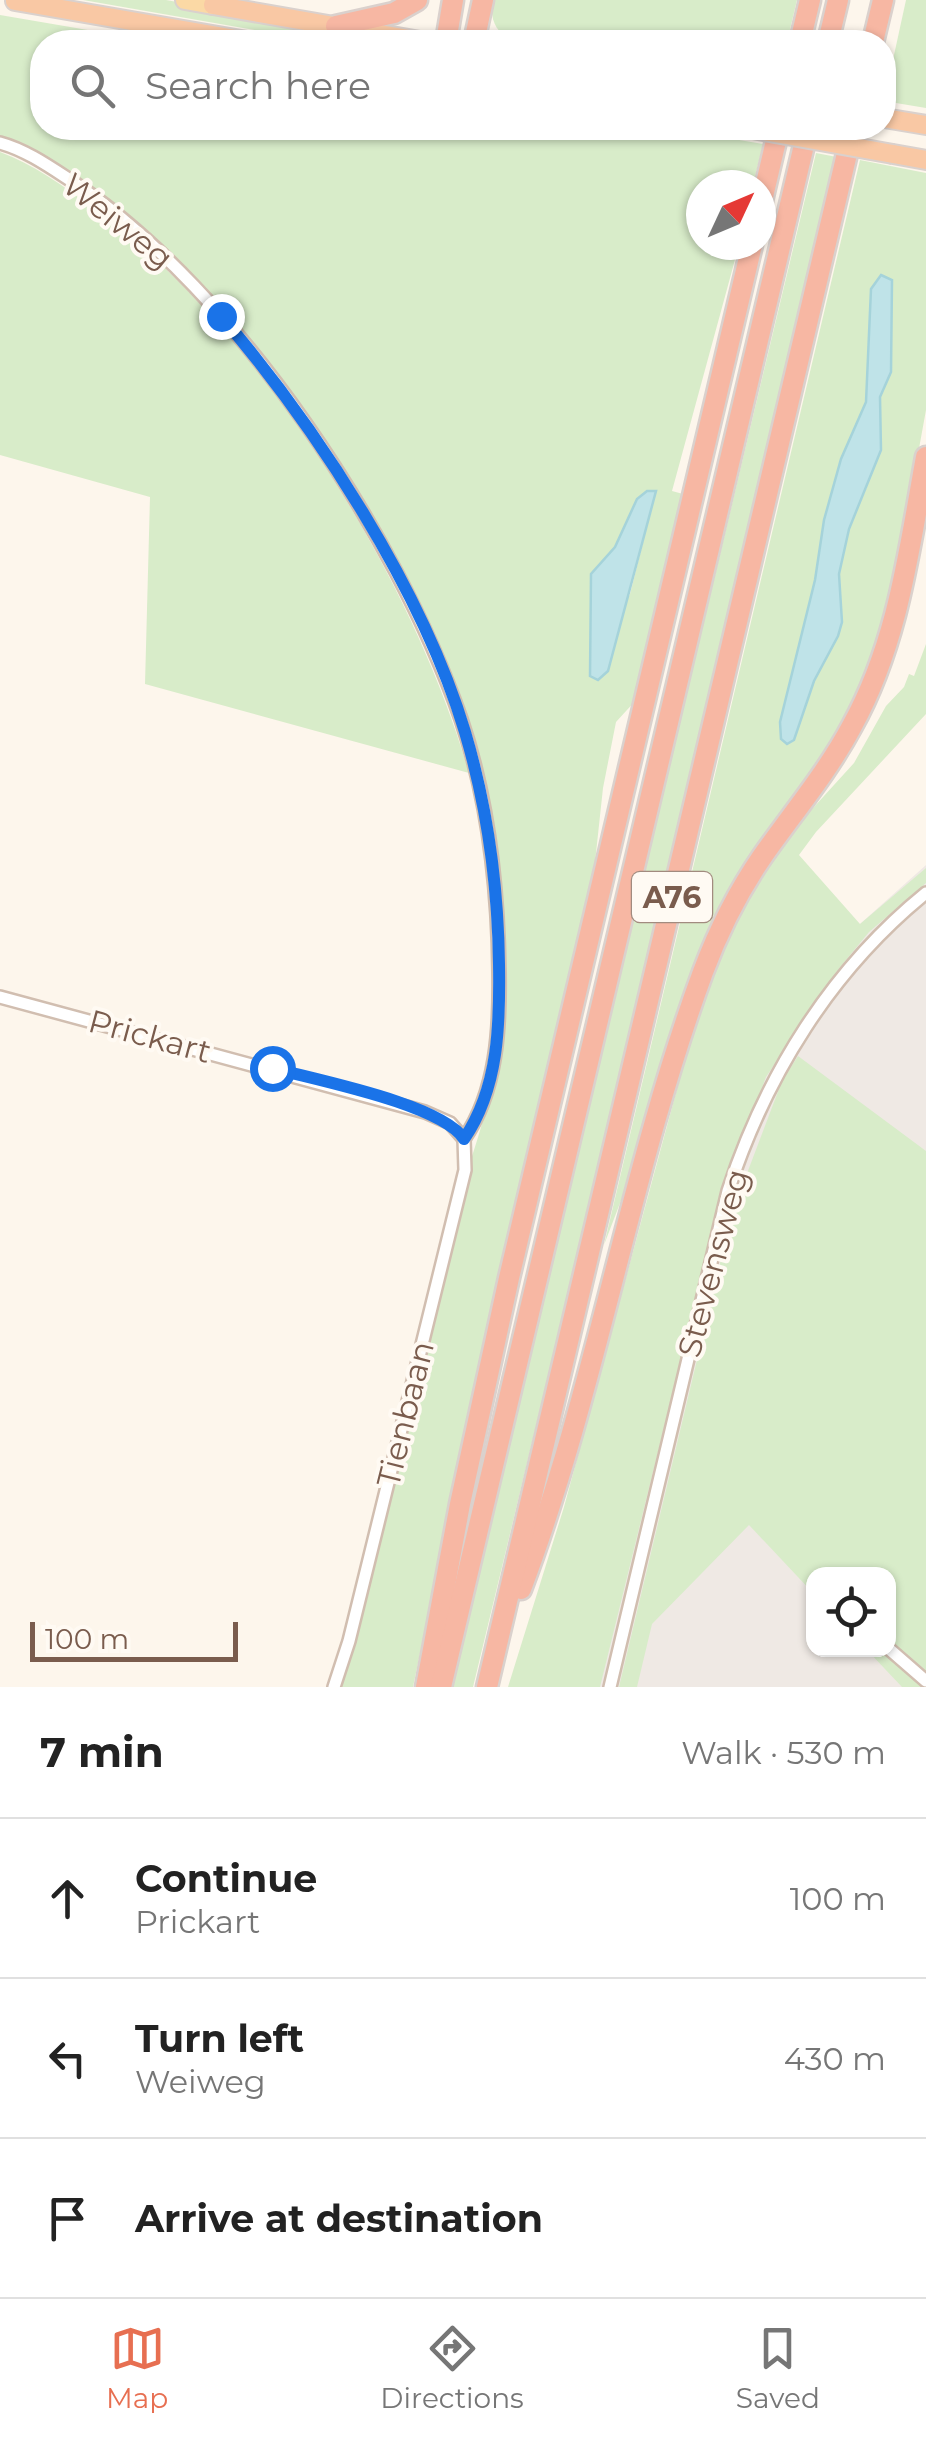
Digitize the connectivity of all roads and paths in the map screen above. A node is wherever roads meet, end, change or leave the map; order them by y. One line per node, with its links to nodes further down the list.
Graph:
1 (184, 0): 9 (main road)
2 (417, 0): 10 (highway)
3 (453, 0): 13 (highway)
4 (483, 0): 14 (highway)
5 (810, 0): 15 (highway)
6 (838, 0): 16 (highway)
7 (883, 0): 17 (highway)
8 (11, 1): 11 (highway)
9 (213, 5): 10 (highway)
10 (336, 26): 12 (highway)
11 (182, 30)
12 (358, 30)
13 (448, 30)
14 (477, 30)
15 (803, 30)
16 (831, 30)
17 (876, 30)
18 (896, 120): 19 (highway)
19 (926, 125)
20 (777, 140): 26 (highway)
21 (805, 140): 37 (highway, A76)
22 (815, 140): 25 (highway, bridge)
23 (849, 140): 33 (highway, A76)
24 (0, 143): 31 (street, Weiweg)
25 (923, 159)
26 (770, 170)
27 (748, 260): 36 (highway, A76)
28 (926, 458): 33 (highway, A76)
29 (926, 893): 39 (street, Stevensweg)
30 (0, 997): 31 (street, Prickart)
31 (464, 1139): 35 (street, Tienbaan)
32 (896, 1655): 34 (street)
33 (492, 1666): 38 (highway, A76)
34 (926, 1681)
35 (334, 1687)
36 (426, 1687)
37 (441, 1687)
38 (487, 1687)
39 (610, 1687)

